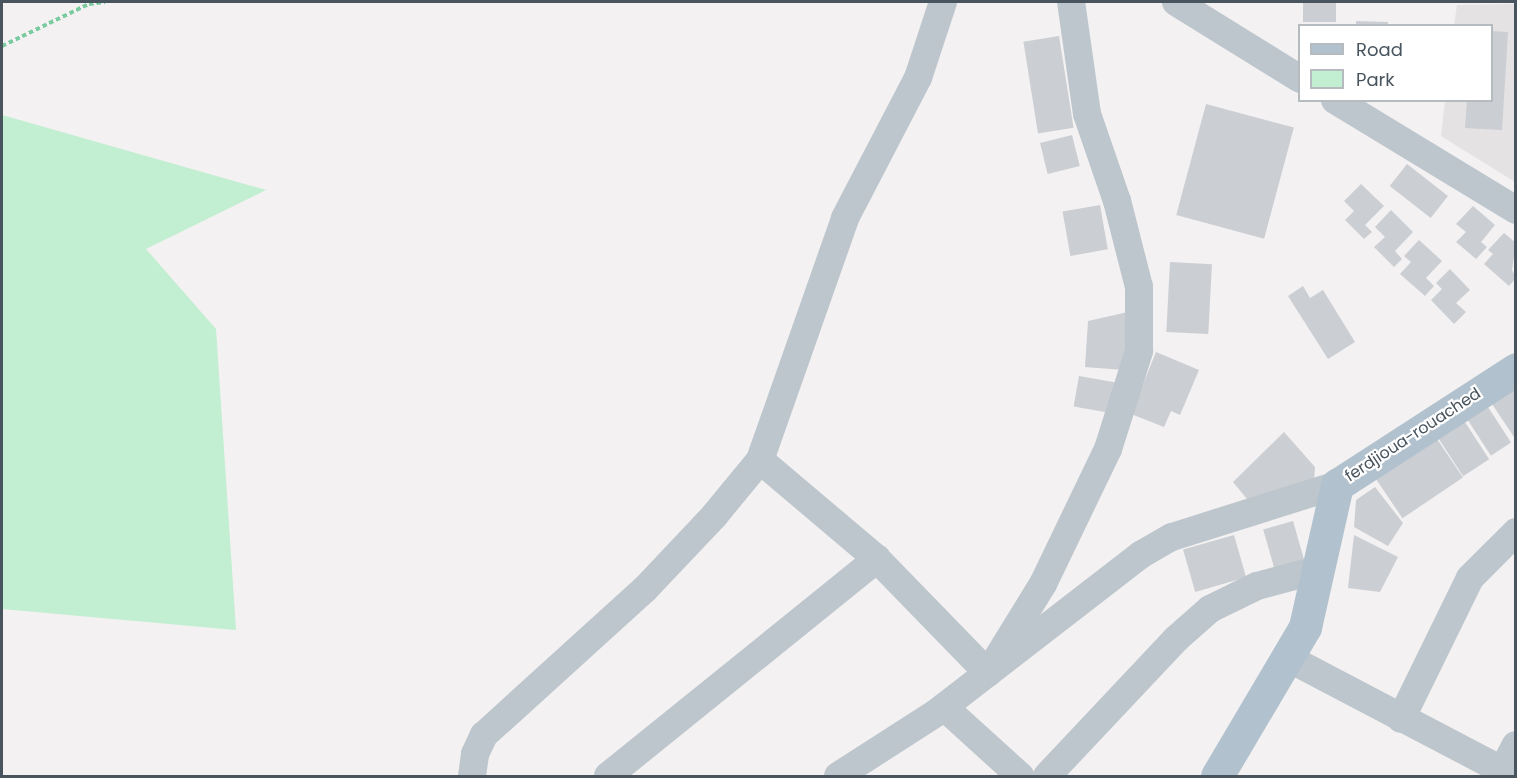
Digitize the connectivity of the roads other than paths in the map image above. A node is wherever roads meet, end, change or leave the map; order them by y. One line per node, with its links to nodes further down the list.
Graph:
1 (943, 2): 8 (street)
2 (1071, 2): 14 (street)
3 (1176, 2): 4 (street)
4 (1298, 78)
5 (1338, 102): 6 (street)
6 (1515, 210)
7 (1515, 369): 9 (main road, ferdjioua-rouached)
8 (760, 460): 11 (street); 18 (street)
9 (1337, 485): 12 (main road, ferdjioua-rouached); 14 (street)
10 (1515, 532): 16 (street)
11 (877, 559): 14 (street); 19 (street)
12 (1317, 570): 13 (main road, ferdjioua-rouached); 22 (street)
13 (1290, 659): 16 (street); 23 (main road, ferdjioua-rouached)
14 (988, 673): 15 (street)
15 (944, 707): 20 (street); 21 (street)
16 (1401, 719): 17 (street)
17 (1510, 764)
18 (472, 777)
19 (608, 777)
20 (838, 777)
21 (1020, 777)
22 (1047, 777)
23 (1217, 777)

